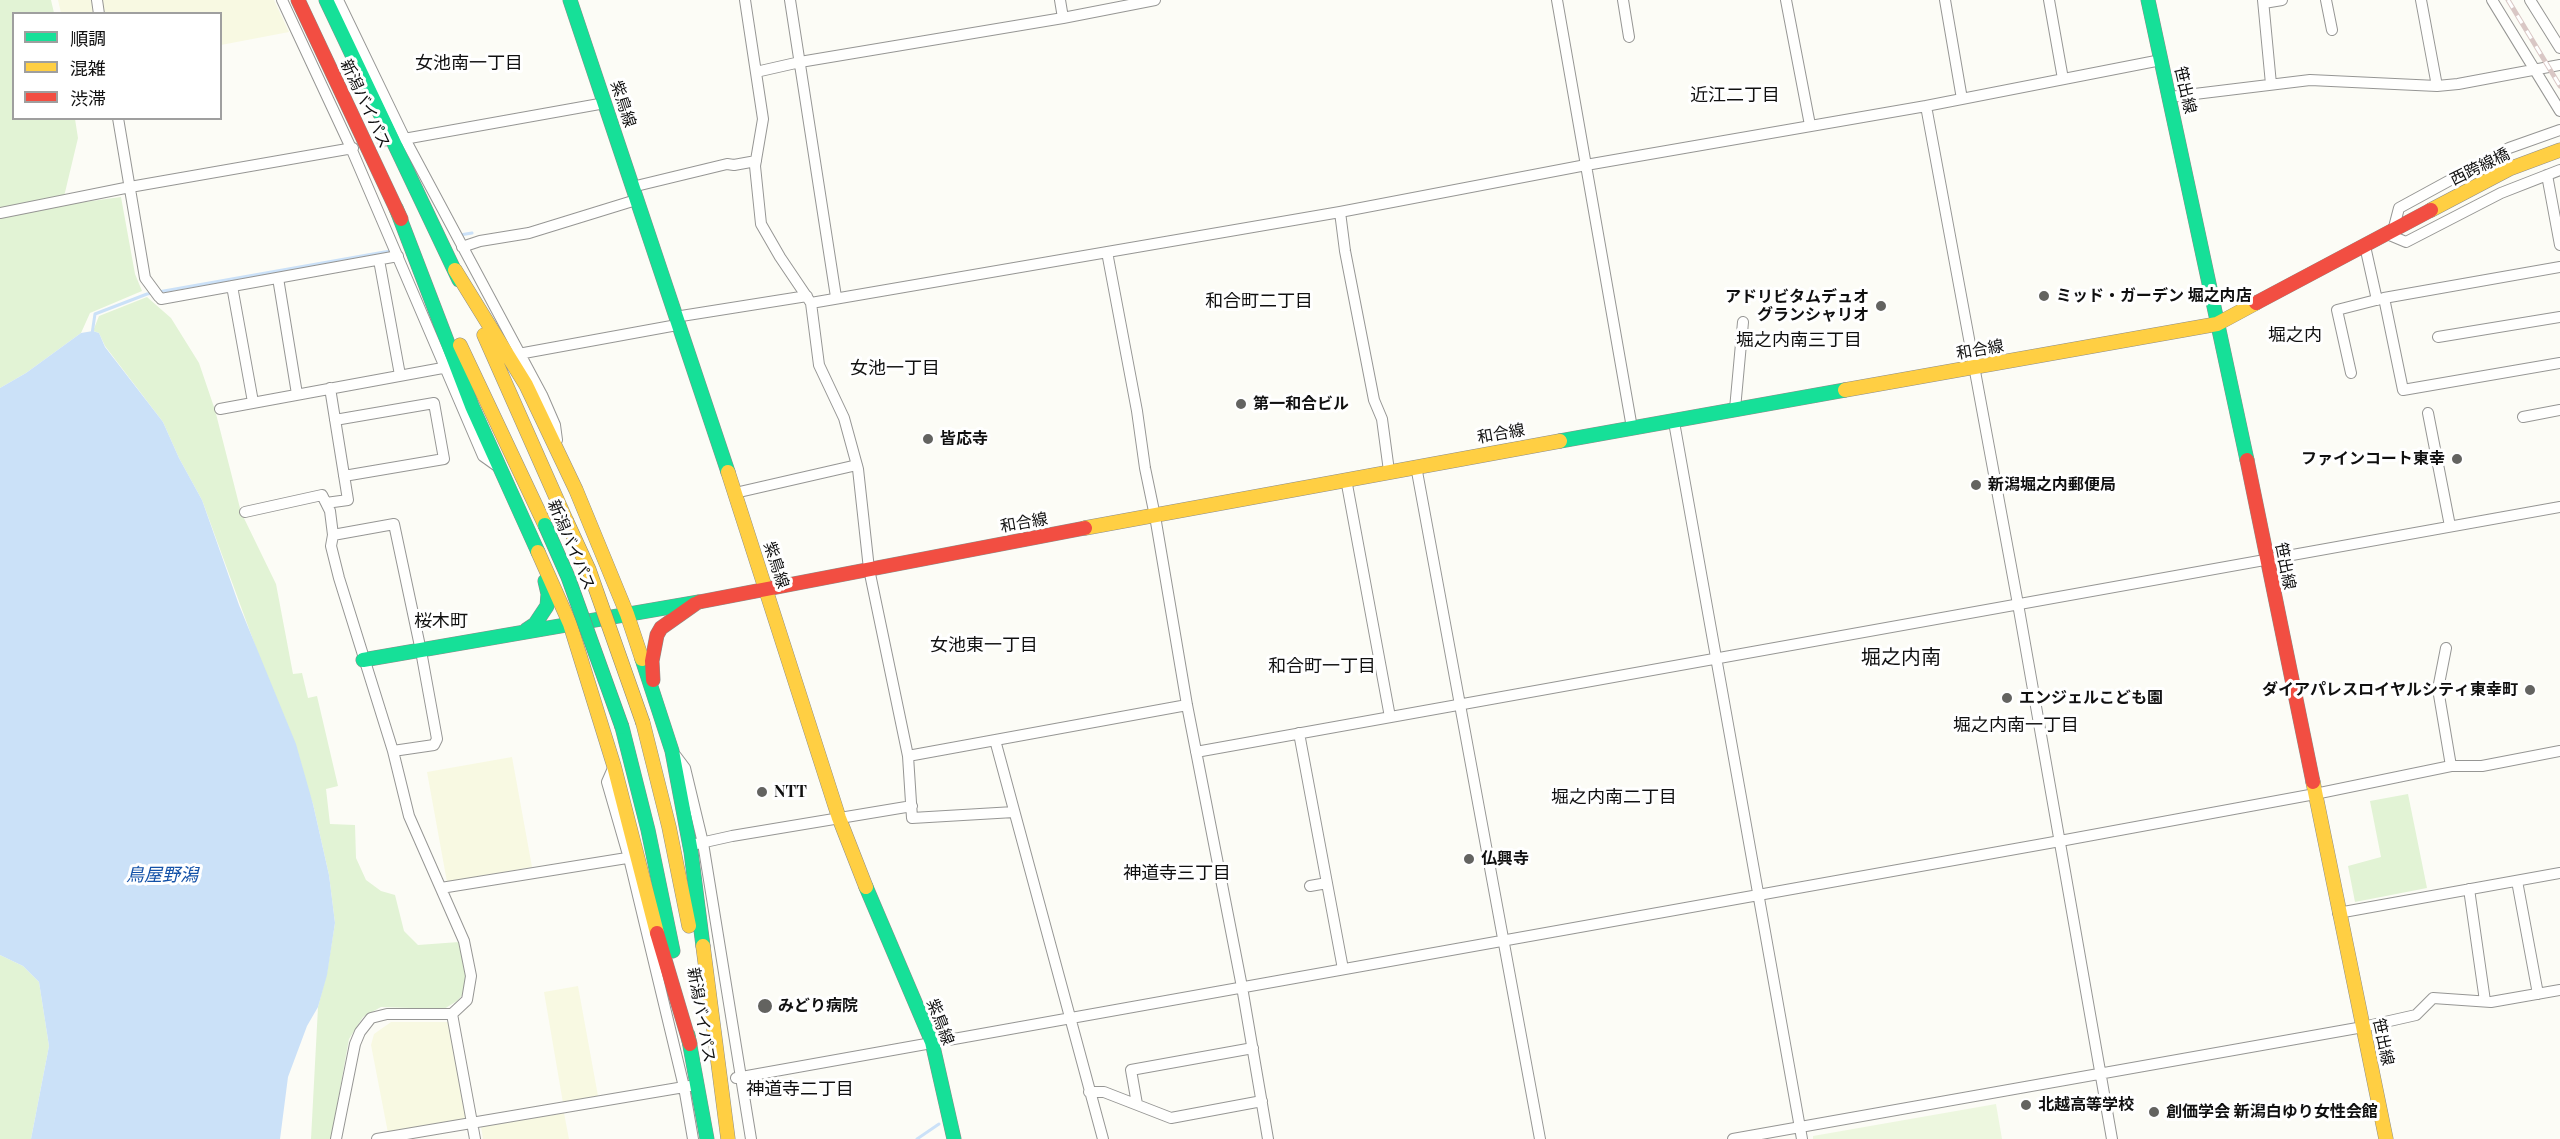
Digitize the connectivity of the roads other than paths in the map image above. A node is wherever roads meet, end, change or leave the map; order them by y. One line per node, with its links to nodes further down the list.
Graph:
1 (282, 0): 43 (street)
2 (298, 0): 51 (main road, 新潟バイパス)
3 (326, 0): 63 (main road, 新潟バイパス)
4 (338, 0): 42 (street)
5 (570, 0): 36 (main road, 紫鳥線)
6 (746, 0): 30 (street)
7 (790, 0): 27 (street)
8 (1060, 0): 22 (street)
9 (1155, 0): 22 (street)
10 (1557, 0): 46 (street)
11 (1623, 0): 24 (street)
12 (1786, 0): 40 (street)
13 (1945, 0): 35 (street)
14 (2049, 0): 31 (street)
15 (2148, 0): 26 (main road, 笹出線)
16 (2282, 0): 21 (street)
17 (2326, 0): 23 (street)
18 (2421, 0): 33 (street)
19 (2492, 0): 29 (street)
20 (2530, 0): 25 (street)
21 (2263, 2): 32 (street)
22 (1063, 18): 27 (street)
23 (2332, 30)
24 (1629, 37)
25 (2560, 48)
26 (2161, 60): 31 (street); 34 (main road, 笹出線)
27 (800, 62): 30 (street); 66 (street)
28 (2560, 65): 29 (street)
29 (2537, 71): 33 (street); 38 (street)
30 (756, 72): 45 (street)
31 (2063, 79): 35 (street)
32 (2271, 84): 33 (street); 34 (street)
33 (2437, 86)
34 (2170, 98): 72 (main road, 笹出線)
35 (1962, 99): 37 (street)
36 (605, 103): 42 (street); 50 (main road, 紫鳥線)
37 (1926, 106): 40 (street); 77 (street)
38 (2560, 111)
39 (118, 120): 49 (street)
40 (1810, 125): 46 (street)
41 (2560, 129): 55 (street)
42 (405, 139): 58 (street)
43 (352, 148): 49 (street); 60 (street)
44 (2560, 150): 54 (main road, 西跨線橋)
45 (756, 161): 50 (street); 67 (street)
46 (1586, 165): 52 (street); 90 (street)
47 (2560, 170): 48 (street)
48 (2547, 175): 55 (street); 56 (street)
49 (130, 186): 53 (street); 65 (street)
50 (634, 194): 58 (street); 70 (main road, 紫鳥線)
51 (396, 208): 94 (main road); 158 (main road, 新潟バイパス, bridge)
52 (1340, 212): 59 (street); 95 (street)
53 (0, 213)
54 (2417, 218): 55 (main road, 和合線)
55 (2390, 233): 57 (main road, 和合線)
56 (2560, 244)
57 (2365, 246): 68 (street); 72 (main road, 和合線)
58 (462, 248): 74 (street)
59 (1107, 252): 66 (street); 103 (street)
60 (398, 256): 61 (street); 76 (street)
61 (379, 260): 64 (street); 79 (street)
62 (2560, 267): 68 (street)
63 (455, 270): 91 (main road); 173 (main road, 新潟バイパス, bridge)
64 (278, 278): 65 (street); 81 (street)
65 (232, 286): 82 (street)
66 (836, 297): 67 (street)
67 (809, 299): 70 (street); 92 (street)
68 (2380, 299): 75 (street); 78 (street)
69 (2560, 318): 73 (street)
70 (676, 321): 74 (street); 98 (main road, 紫鳥線)
71 (1743, 322): 84 (street)
72 (2217, 324): 77 (main road, 和合線); 106 (main road, 笹出線)
73 (2438, 337)
74 (515, 354): 91 (street)
75 (2560, 363)
76 (447, 367): 79 (street); 94 (street)
77 (1975, 368): 84 (main road, 和合線); 111 (street)
78 (2351, 373)
79 (400, 375): 80 (street)
80 (330, 388): 81 (street); 88 (street)
81 (297, 394): 82 (street)
82 (253, 402): 83 (street)
83 (220, 409)
84 (1735, 409): 89 (main road, 和合線)
85 (2560, 410): 87 (street)
86 (2428, 413): 104 (street)
87 (2523, 417)
88 (335, 420): 96 (street); 96 (street)
89 (1674, 422): 90 (main road, 和合線); 118 (street)
90 (1632, 428): 93 (main road, 和合線)
91 (559, 455): 102 (main road)
92 (857, 465): 98 (street); 108 (street)
93 (1416, 466): 95 (main road, 和合線); 119 (street)
94 (499, 468): 107 (main road)
95 (1389, 471): 97 (main road, 和合線)
96 (344, 476): 99 (street)
97 (1346, 478): 103 (main road, 和合線); 123 (street)
98 (735, 493): 109 (main road, 紫鳥線)
99 (326, 503): 101 (street); 105 (street)
100 (2560, 507): 104 (street)
101 (245, 512)
102 (586, 515): 112 (main road); 113 (main road)
103 (1155, 516): 108 (main road, 和合線); 120 (street)
104 (2450, 526): 106 (street)
105 (333, 535): 116 (street); 117 (street)
106 (2266, 561): 111 (street); 133 (main road, 笹出線)
107 (544, 566): 113 (main road); 114 (main road)
108 (869, 569): 109 (main road, 和合線); 130 (street)
109 (767, 590): 110 (main road, 和合線); 136 (main road, 紫鳥線)
110 (699, 602): 112 (main road, 和合線); 122 (main road)
111 (2018, 604): 118 (street); 137 (street)
112 (627, 614): 113 (main road, 和合線); 121 (main road); 122 (main road)
113 (570, 624): 114 (main road, 和合線); 121 (main road)
114 (522, 633): 116 (main road, 和合線)
115 (2446, 648): 132 (street)
116 (421, 651): 117 (main road, 和合線); 126 (street)
117 (363, 660): 126 (street)
118 (1718, 660): 119 (street); 146 (street)
119 (1461, 703): 123 (street); 148 (street)
120 (1187, 705): 125 (street); 129 (street)
121 (595, 706): 131 (main road)
122 (659, 712): 127 (main road)
123 (1390, 717): 124 (street)
124 (1299, 734): 129 (street); 142 (street)
125 (995, 740): 130 (street); 135 (street)
126 (393, 751): 144 (street)
127 (672, 751): 138 (street); 173 (main road)
128 (2560, 751): 132 (street)
129 (1196, 752): 150 (street)
130 (908, 756): 134 (street)
131 (614, 766): 139 (street); 158 (main road)
132 (2451, 766): 133 (street)
133 (2315, 794): 137 (street); 147 (main road, 笹出線)
134 (912, 806): 135 (street); 136 (street)
135 (1014, 812): 155 (street)
136 (839, 818): 138 (street); 157 (main road, 紫鳥線)
137 (2060, 841): 146 (street); 160 (street)
138 (699, 843): 161 (street)
139 (631, 858): 144 (street); 162 (street)
140 (2560, 873): 141 (street)
141 (2517, 881): 145 (street); 151 (street)
142 (1327, 884): 143 (street); 149 (street)
143 (1310, 886)
144 (441, 888): 154 (street)
145 (2469, 889): 147 (street); 153 (street)
146 (1760, 895): 148 (street); 167 (street)
147 (2338, 913): 156 (main road, 笹出線)
148 (1504, 941): 149 (street); 178 (street)
149 (1343, 969): 150 (street)
150 (1242, 987): 155 (street); 159 (street)
151 (2538, 994): 152 (street); 153 (street)
152 (2560, 994)
153 (2485, 1001): 156 (street)
154 (452, 1014): 166 (street); 168 (street)
155 (1068, 1017): 157 (street); 163 (street)
156 (2363, 1027): 160 (street); 182 (main road, 笹出線)
157 (932, 1042): 161 (street); 175 (main road, 紫鳥線)
158 (690, 1044): 172 (main road, 新潟バイパス)
159 (1253, 1048): 164 (street); 165 (street)
160 (2100, 1075): 167 (street); 181 (street)
161 (739, 1077): 174 (street)
162 (687, 1086): 166 (street); 171 (street)
163 (1089, 1092): 165 (street); 176 (street)
164 (1262, 1101): 165 (street); 177 (street)
165 (1137, 1104)
166 (471, 1123): 169 (street); 170 (street)
167 (1800, 1126): 179 (street); 180 (street)
168 (336, 1139)
169 (377, 1139)
170 (475, 1139)
171 (693, 1139)
172 (707, 1139)
173 (728, 1139)
174 (752, 1139)
175 (954, 1139)
176 (1103, 1139)
177 (1268, 1139)
178 (1540, 1139)
179 (1733, 1139)
180 (1802, 1139)
181 (2112, 1139)
182 (2386, 1139)

